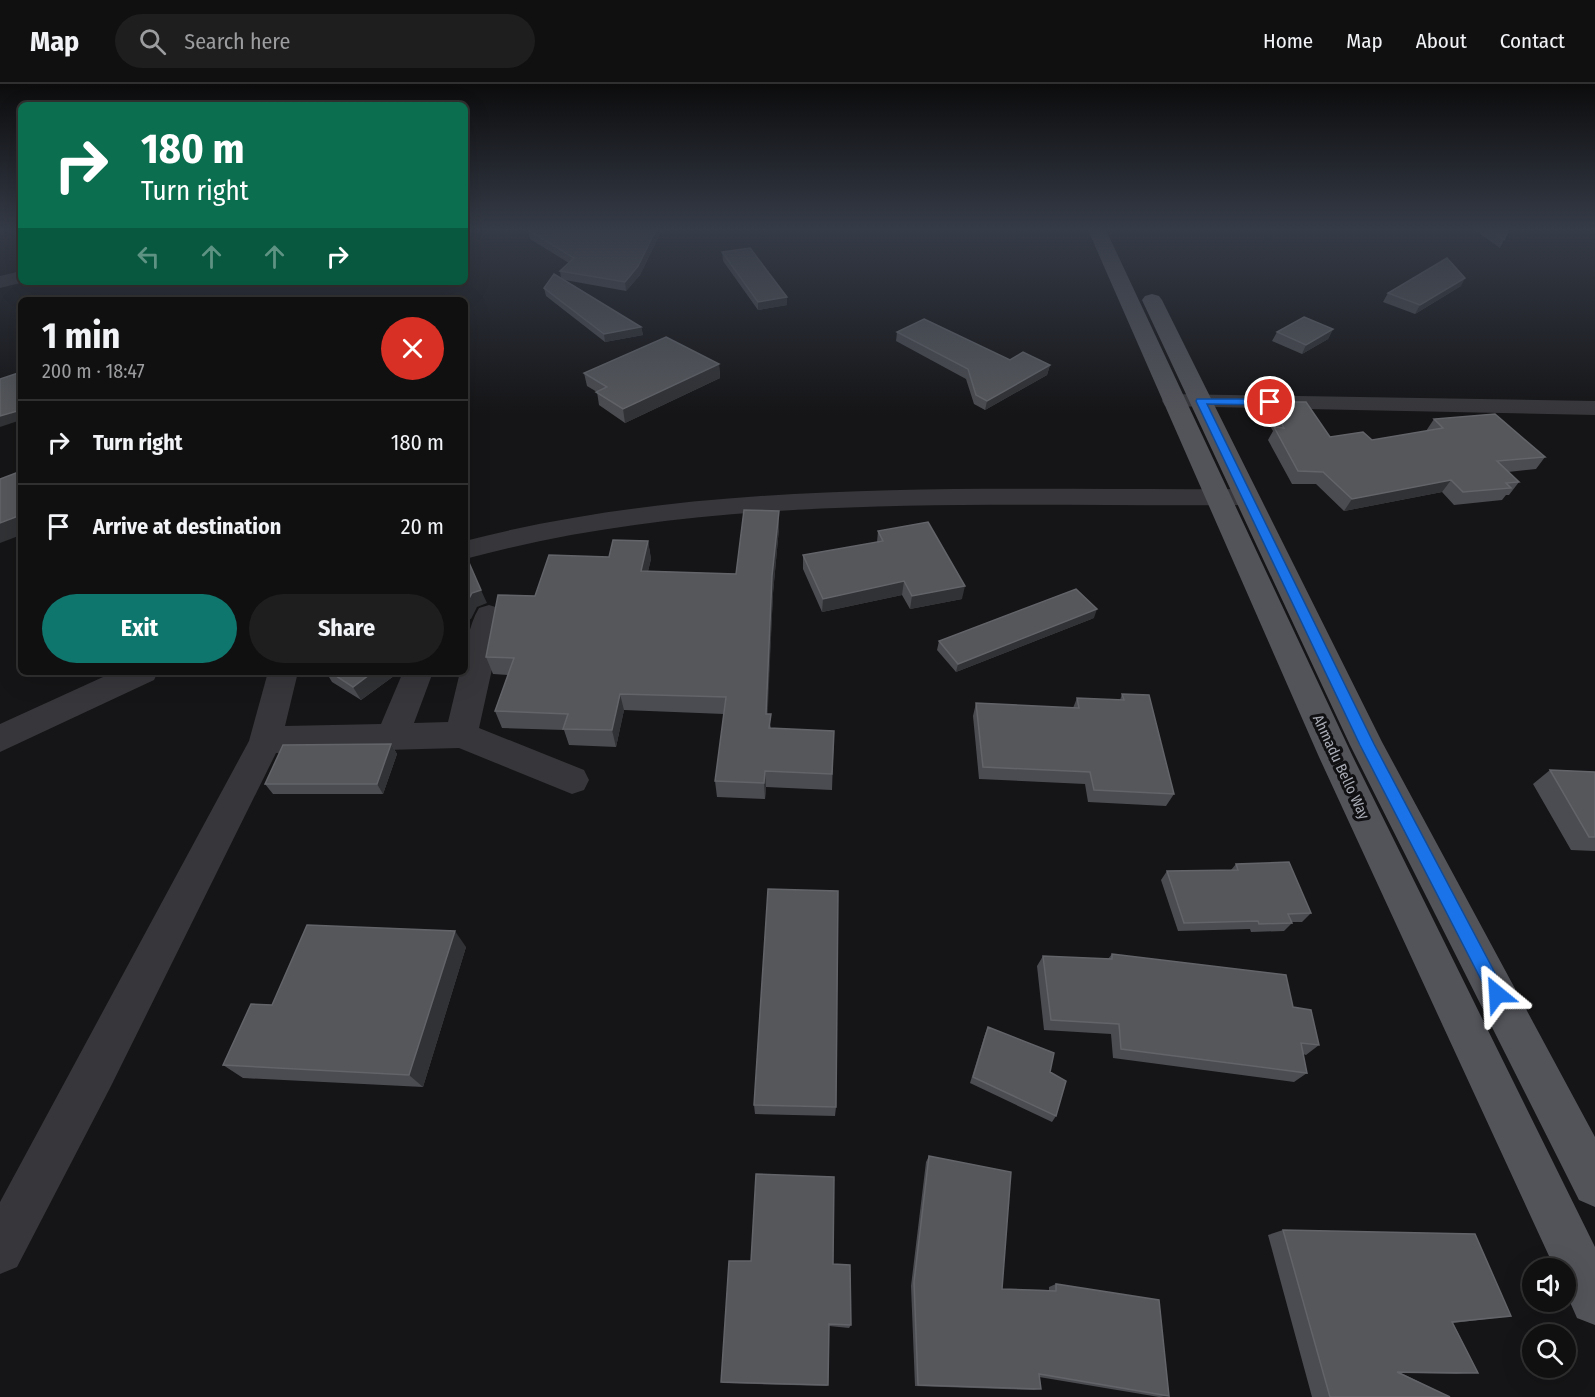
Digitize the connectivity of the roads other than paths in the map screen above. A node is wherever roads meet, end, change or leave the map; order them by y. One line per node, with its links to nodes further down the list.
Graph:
1 (1129, 291): 3 (main road, Ahmadu Bello Way)
2 (1143, 291): 3 (main road, Ahmadu Bello Way)
3 (1187, 401): 4 (street); 5 (main road, Ahmadu Bello Way)
4 (1594, 408)
5 (1231, 497): 6 (street); 16 (main road, Ahmadu Bello Way); 18 (main road, Ahmadu Bello Way)
6 (468, 549)
7 (489, 615): 12 (street)
8 (137, 675): 13 (street)
9 (282, 675): 14 (street)
10 (417, 675): 11 (street)
11 (393, 735): 12 (street); 14 (street)
12 (460, 735): 15 (street)
13 (0, 739)
14 (265, 741): 17 (street)
15 (572, 780)
16 (1595, 1184)
17 (0, 1250)
18 (1595, 1300)

